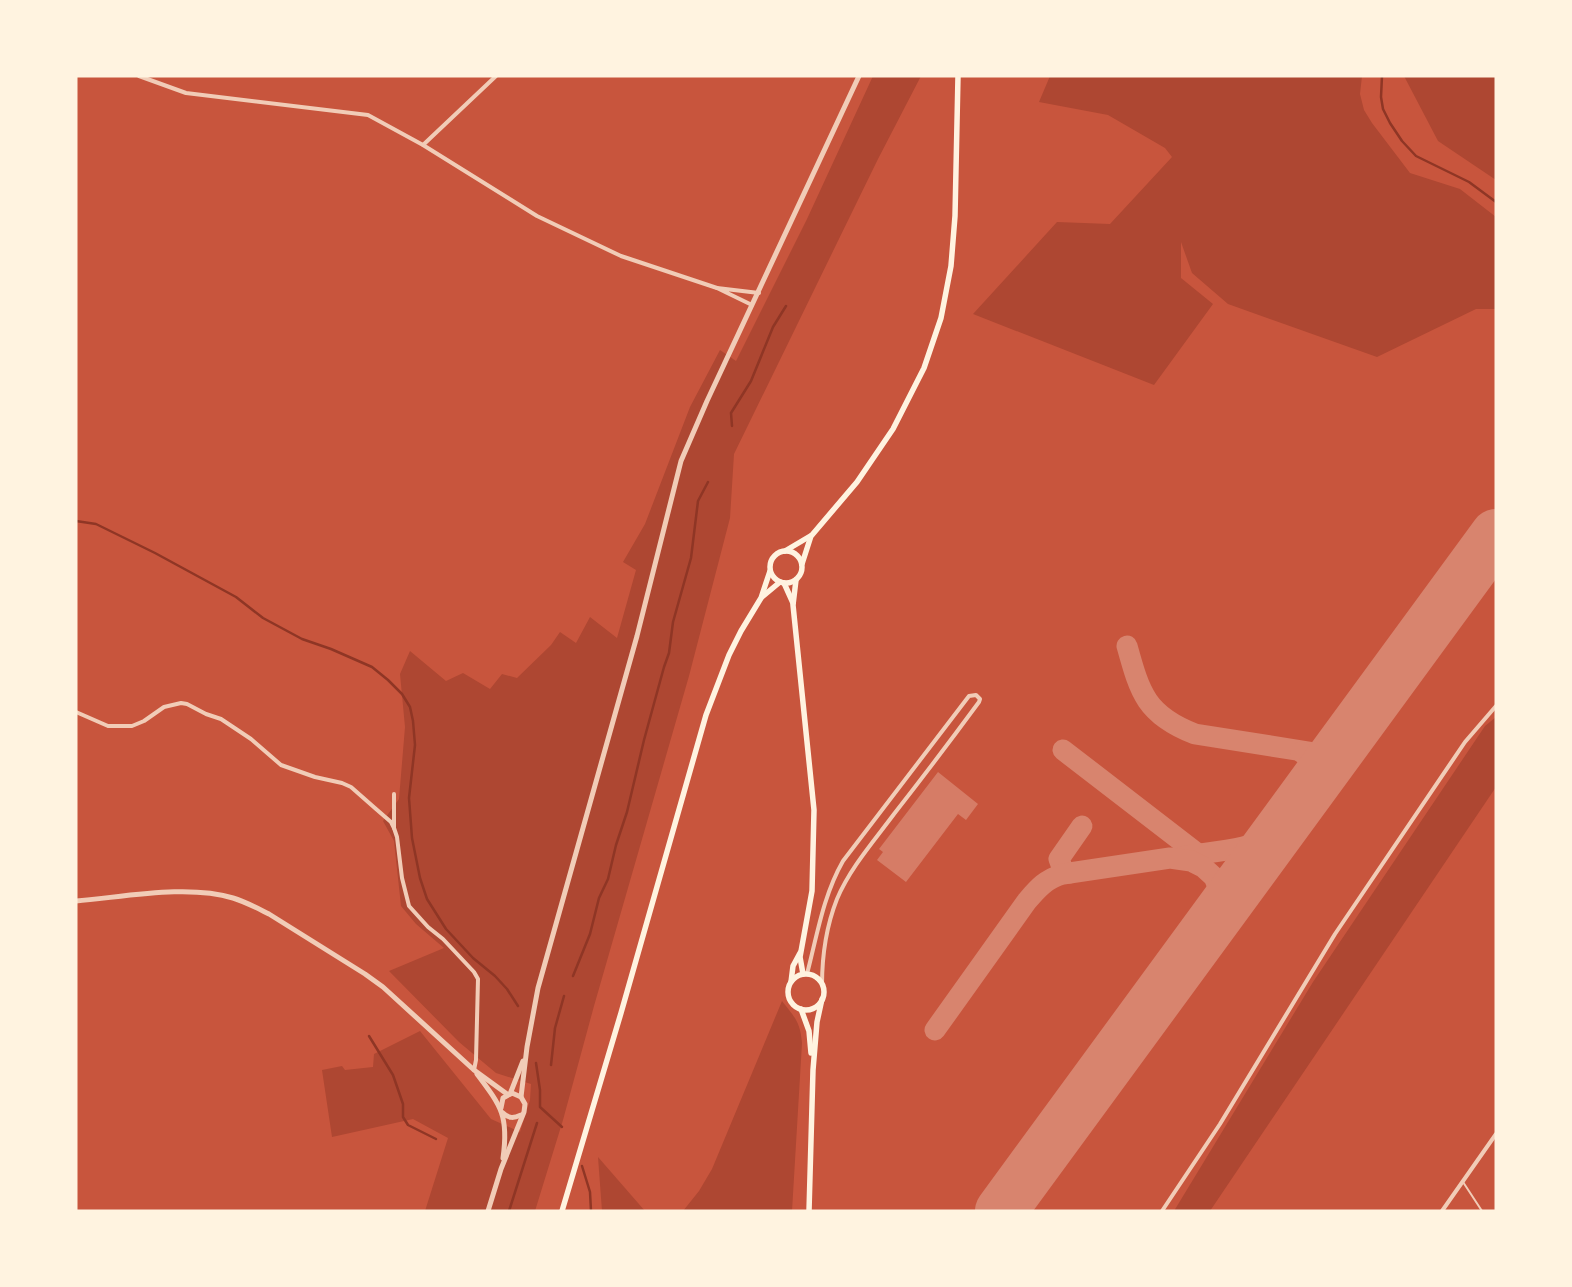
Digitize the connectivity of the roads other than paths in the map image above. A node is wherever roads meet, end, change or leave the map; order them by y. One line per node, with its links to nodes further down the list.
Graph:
1 (139, 76): 5 (street)
2 (496, 76): 5 (street)
3 (859, 76): 7 (street)
4 (958, 76): 9 (main road)
5 (424, 145): 6 (street)
6 (717, 288): 7 (street); 8 (street)
7 (759, 293): 8 (street)
8 (752, 305): 34 (street)
9 (812, 535): 10 (main road); 11 (main road)
10 (784, 551): 11 (main road); 12 (main road)
11 (802, 564): 13 (main road)
12 (770, 571): 14 (main road); 15 (main road)
13 (796, 580): 14 (main road); 16 (main road)
14 (782, 583): 15 (main road); 16 (main road)
15 (761, 598): 45 (main road)
16 (793, 605): 28 (main road)
17 (1496, 706): 47 (street)
18 (76, 712): 24 (street)
19 (938, 738): 20 (street); 20 (street); 21 (street)
20 (948, 744): 23 (street)
21 (900, 788): 23 (street); 25 (street)
22 (394, 794): 24 (street)
23 (908, 796): 26 (street)
24 (394, 828): 36 (street)
25 (862, 838): 26 (street); 29 (street)
26 (872, 845): 31 (street)
27 (76, 901): 36 (street)
28 (801, 951): 29 (main road); 30 (main road)
29 (805, 974): 30 (main road); 31 (main road)
30 (791, 983): 33 (main road)
31 (822, 985): 32 (main road)
32 (822, 999): 33 (main road); 35 (main road)
33 (801, 1009): 35 (main road)
34 (527, 1049): 37 (street); 38 (street)
35 (813, 1067): 46 (main road)
36 (474, 1070): 37 (street); 39 (street)
37 (508, 1094): 38 (street); 39 (street)
38 (521, 1096): 40 (street)
39 (502, 1110): 40 (street); 42 (street)
40 (521, 1115): 42 (street)
41 (1496, 1134): 43 (street)
42 (501, 1169): 44 (street)
43 (1462, 1182): 48 (street); 49 (lane)
44 (488, 1211)
45 (562, 1211)
46 (809, 1211)
47 (1162, 1211)
48 (1442, 1211)
49 (1482, 1211)

